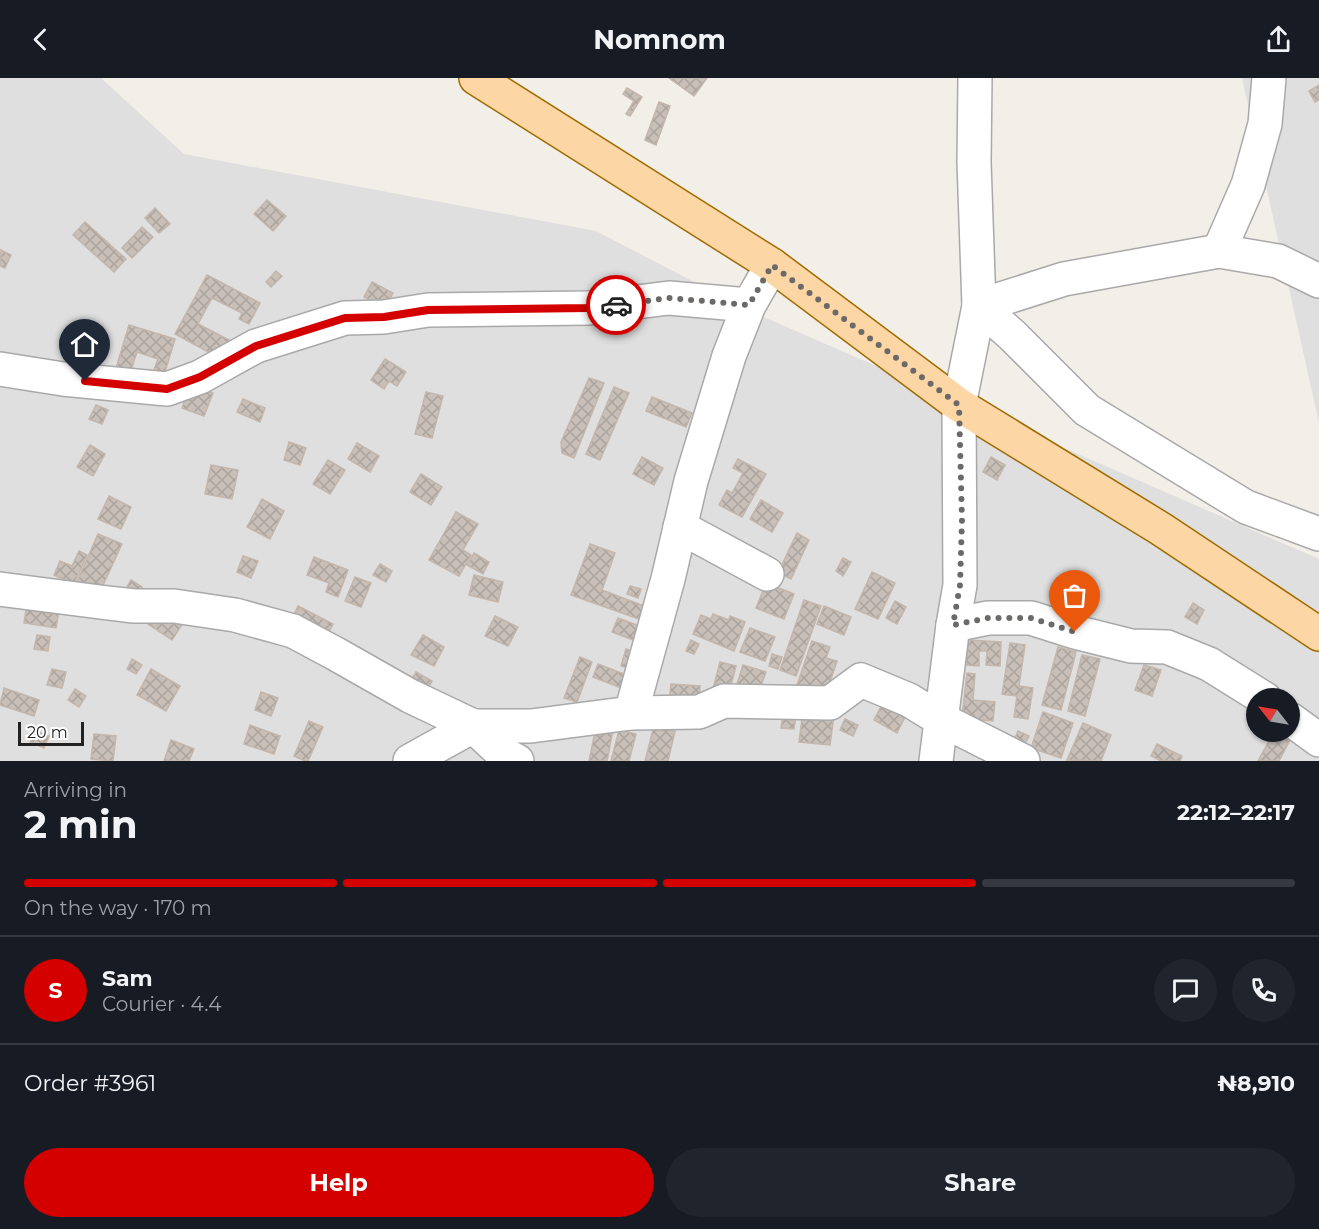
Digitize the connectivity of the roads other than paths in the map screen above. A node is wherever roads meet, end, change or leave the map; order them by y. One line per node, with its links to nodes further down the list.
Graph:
1 (476, 78): 5 (main road)
2 (975, 78): 8 (street)
3 (1269, 78): 4 (street)
4 (1219, 251): 6 (street); 8 (street)
5 (772, 265): 7 (street); 10 (main road)
6 (1319, 281)
7 (749, 305): 9 (street); 11 (street)
8 (979, 306): 10 (street); 12 (street)
9 (0, 369)
10 (959, 405): 15 (street); 16 (main road)
11 (680, 527): 13 (street); 18 (street)
12 (1319, 534)
13 (767, 574)
14 (0, 589): 20 (street)
15 (953, 625): 17 (street); 19 (street)
16 (1319, 634)
17 (1247, 688)
18 (631, 713): 19 (street); 20 (street)
19 (940, 719): 25 (street); 26 (street)
20 (472, 726): 23 (street); 24 (street)
21 (1300, 726): 22 (street)
22 (1319, 740)
23 (410, 761)
24 (517, 761)
25 (936, 761)
26 (1023, 761)

